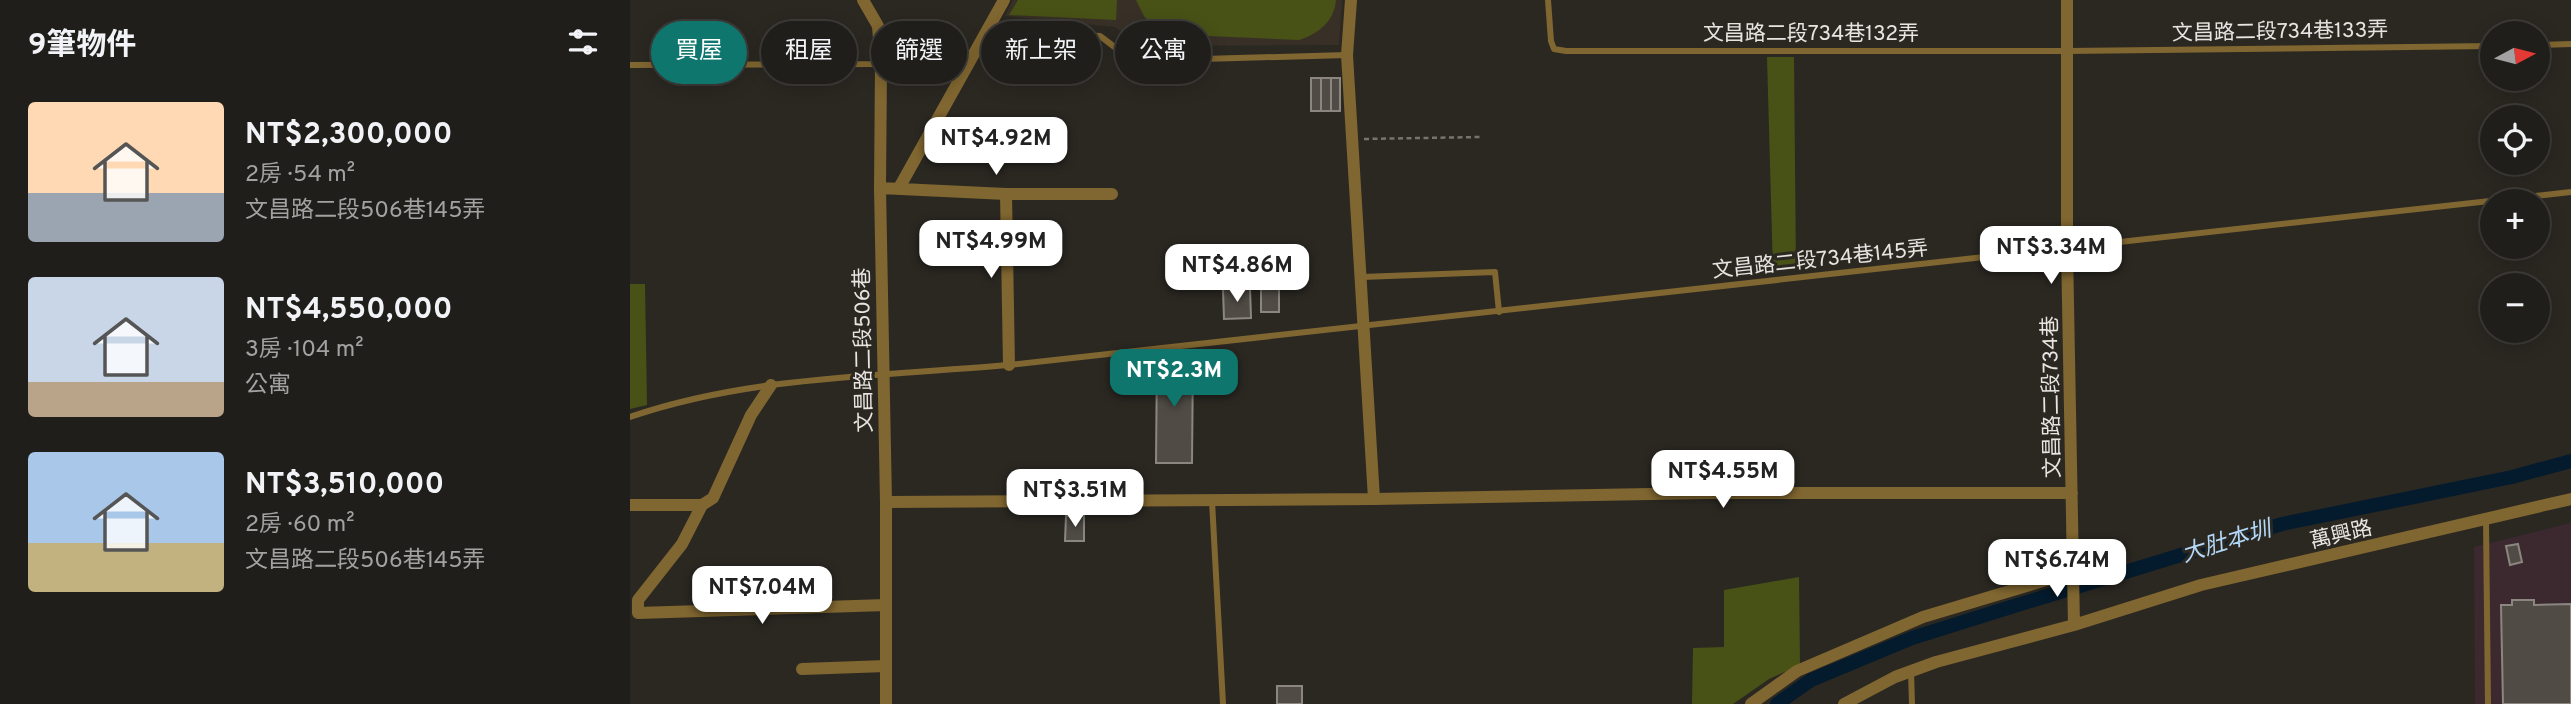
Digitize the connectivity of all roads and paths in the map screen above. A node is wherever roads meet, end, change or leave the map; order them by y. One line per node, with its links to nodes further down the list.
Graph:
1 (863, 0): 6 (street, 文昌路二段506巷)
2 (1004, 0): 7 (street)
3 (1350, 0): 14 (street)
4 (1548, 0): 13 (lane, 文昌路二段734巷132弄)
5 (2067, 0): 13 (street, 文昌路二段734巷)
6 (875, 21)
7 (992, 21)
8 (1101, 37): 14 (lane)
9 (981, 42): 16 (street)
10 (2571, 44): 11 (lane)
11 (2550, 45)
12 (2480, 46): 13 (lane, 文昌路二段734巷133弄)
13 (2068, 51): 27 (street, 文昌路二段734巷)
14 (1347, 55): 21 (street)
15 (967, 57): 16 (lane)
16 (973, 57): 22 (street)
17 (871, 64): 18 (lane)
18 (630, 65)
19 (881, 84): 23 (street, 文昌路二段506巷)
20 (1480, 137): 21 (path)
21 (1352, 139): 28 (street)
22 (899, 187): 23 (street); 25 (street)
23 (880, 188): 32 (street, 文昌路二段506巷)
24 (2571, 192): 27 (lane, 文昌路二段734巷145弄)
25 (1006, 194): 26 (street); 31 (street)
26 (1112, 194)
27 (2067, 248): 29 (lane, 文昌路二段734巷145弄); 35 (street, 文昌路二段734巷)
28 (1362, 276): 29 (lane); 30 (street)
29 (1499, 313): 30 (lane, 文昌路二段734巷145弄)
30 (1365, 327): 31 (lane, 文昌路二段734巷145弄); 37 (street)
31 (1009, 365): 32 (lane, 文昌路二段734巷145弄)
32 (883, 376): 33 (lane, 文昌路二段734巷145弄); 39 (street, 文昌路二段506巷)
33 (771, 385): 34 (lane, 文昌路二段734巷145弄); 41 (street)
34 (630, 417)
35 (2072, 493): 37 (street); 43 (street, 文昌路二段734巷)
36 (1212, 499): 37 (street); 39 (street); 50 (lane)
37 (1374, 499)
38 (2571, 499): 42 (street, 萬興路)
39 (886, 502): 44 (street, 文昌路二段506巷)
40 (630, 505): 41 (street)
41 (702, 505): 44 (street)
42 (2486, 521): 45 (street, 萬興路); 54 (lane)
43 (2073, 572): 45 (street, 文昌路二段734巷); 51 (street)
44 (886, 605): 46 (street, 文昌路二段506巷)
45 (2074, 625): 48 (street, 萬興路)
46 (886, 666): 47 (street); 49 (street, 文昌路二段506巷)
47 (802, 669)
48 (1911, 671): 52 (street, 萬興路); 53 (lane)
49 (887, 704)
50 (1223, 704)
51 (1751, 704)
52 (1843, 704)
53 (1912, 704)
54 (2488, 704)

